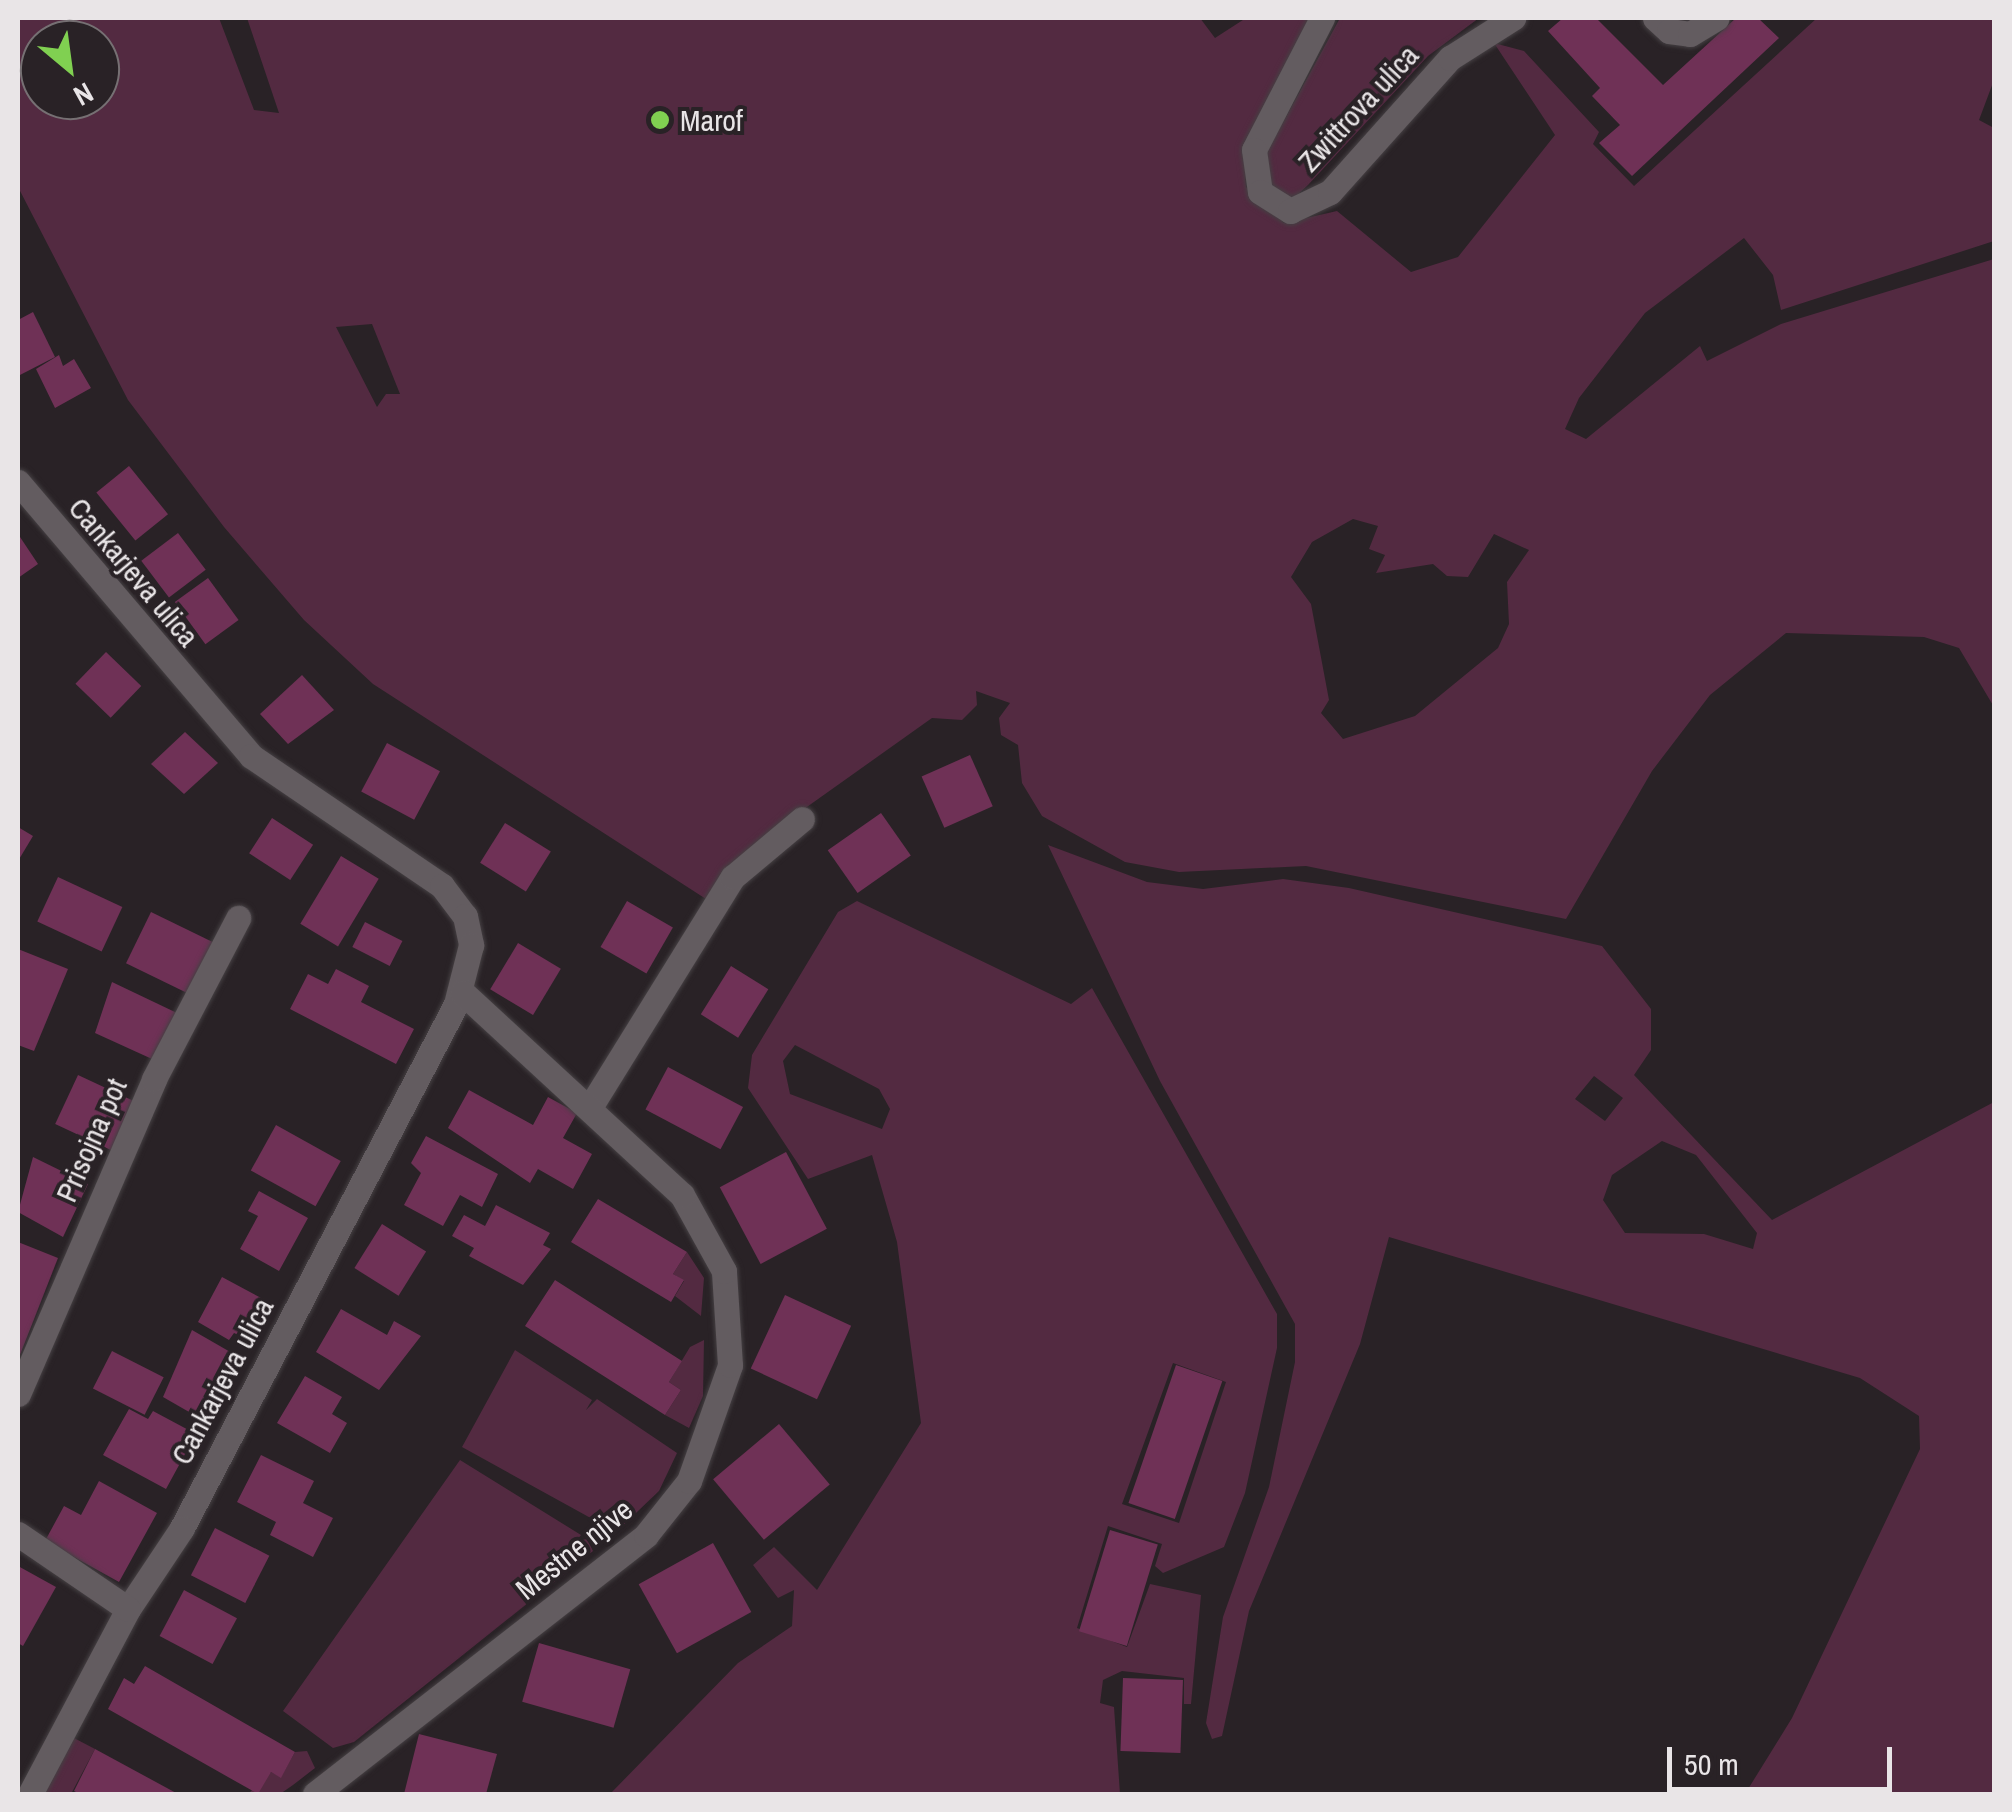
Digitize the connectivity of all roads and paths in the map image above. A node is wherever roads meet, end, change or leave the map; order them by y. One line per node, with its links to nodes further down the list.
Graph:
1 (1322, 18): 2 (street, Zwittrova ulica)
2 (1513, 18)
3 (1655, 18): 4 (street)
4 (1717, 18)
5 (18, 482): 8 (street, Cankarjeva ulica)
6 (802, 820): 9 (street)
7 (238, 918): 10 (street, Prisojna pot)
8 (462, 992): 9 (street); 12 (street, Cankarjeva ulica)
9 (592, 1104): 14 (street, Mestne njive)
10 (18, 1394)
11 (18, 1534): 12 (street)
12 (128, 1609): 13 (street, Cankarjeva ulica)
13 (30, 1794)
14 (314, 1794)

